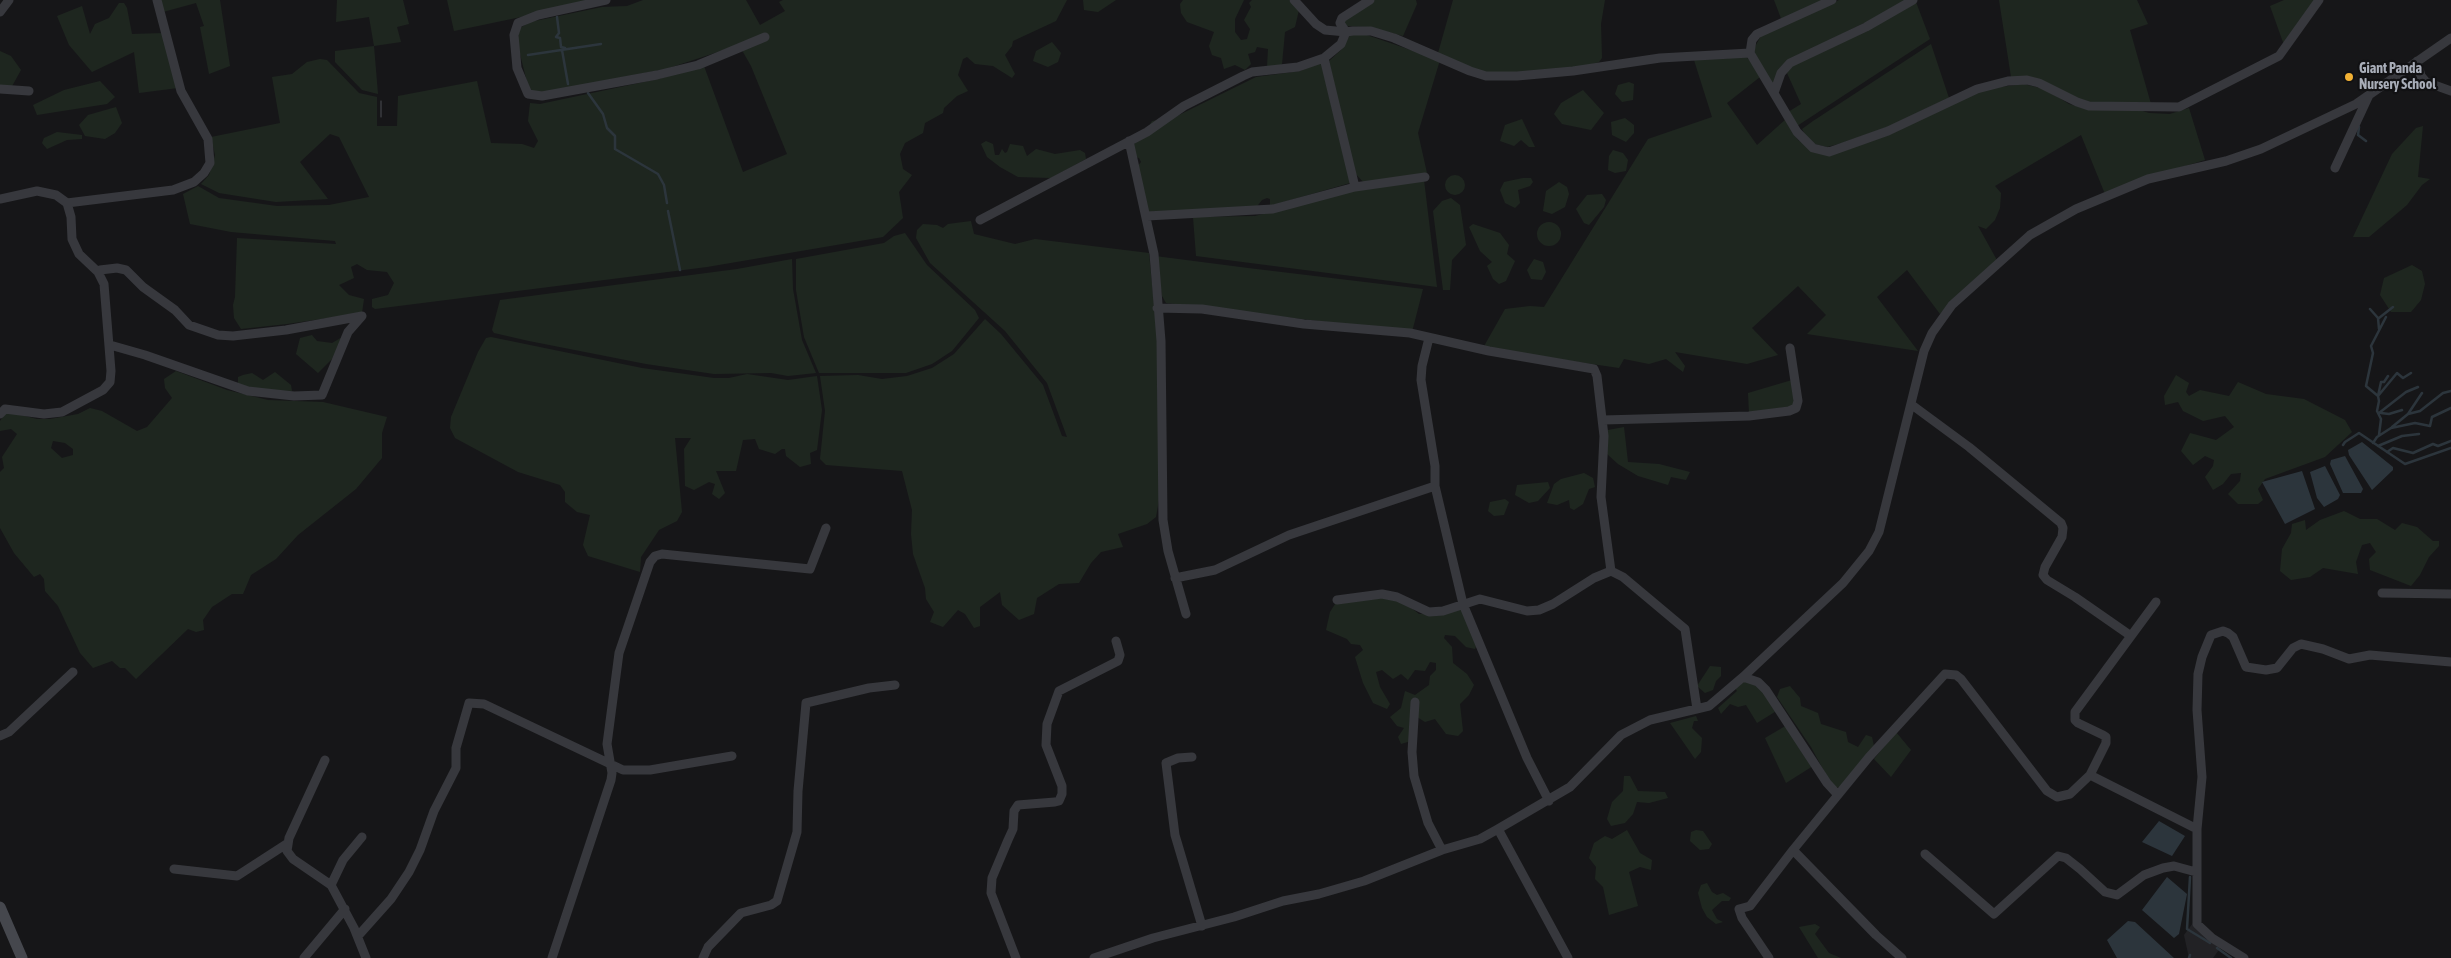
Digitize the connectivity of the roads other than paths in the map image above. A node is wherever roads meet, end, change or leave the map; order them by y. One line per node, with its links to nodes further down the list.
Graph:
1 (9, 0): 10 (street)
2 (157, 0): 28 (street)
3 (606, 0): 12 (street)
4 (1294, 0): 11 (street)
5 (1370, 0): 11 (street)
6 (1832, 0): 14 (street)
7 (1913, 0): 9 (street)
8 (2319, 0): 20 (street)
9 (1901, 3): 20 (street)
10 (0, 12)
11 (1346, 32): 14 (street); 15 (street)
12 (765, 37)
13 (2451, 38): 16 (street)
14 (1750, 53): 20 (street)
15 (1324, 58): 23 (street); 26 (street)
16 (2417, 62): 19 (street); 22 (street)
17 (4, 89): 18 (street); 21 (street)
18 (29, 91)
19 (2451, 91)
20 (1774, 93)
21 (0, 94)
22 (2369, 95): 24 (street); 36 (street)
23 (1129, 141): 29 (street); 30 (street)
24 (2335, 168)
25 (1425, 177): 26 (street)
26 (1355, 187): 29 (street)
27 (0, 199): 28 (street)
28 (67, 203): 31 (street)
29 (1147, 216): 32 (street)
30 (980, 220)
31 (98, 272): 34 (street); 34 (street)
32 (1158, 308): 33 (street); 42 (street)
33 (1429, 338): 38 (street); 39 (street)
34 (110, 345): 37 (street)
35 (1790, 348): 38 (street)
36 (1912, 405): 49 (street); 53 (street)
37 (0, 414)
38 (1603, 420): 41 (street)
39 (1435, 486): 42 (street); 47 (street)
40 (826, 528): 61 (street)
41 (1611, 571): 47 (street); 56 (street)
42 (1175, 578): 48 (street)
43 (2382, 593): 44 (street)
44 (2451, 594)
45 (1337, 600): 47 (street)
46 (2156, 602): 49 (street)
47 (1464, 604): 64 (street)
48 (1186, 614)
49 (2130, 636): 62 (street)
50 (1116, 641): 84 (street)
51 (2451, 662): 66 (street)
52 (73, 672): 57 (street)
53 (1743, 677): 56 (street); 63 (street)
54 (895, 685): 83 (street)
55 (1416, 702): 69 (street)
56 (1697, 709): 64 (street)
57 (0, 736)
58 (732, 756): 61 (street)
59 (1192, 757): 77 (street)
60 (325, 760): 68 (street)
61 (611, 766): 78 (street); 82 (street)
62 (2090, 775): 63 (street); 66 (street)
63 (1838, 795): 70 (street)
64 (1549, 801): 65 (street)
65 (1498, 829): 69 (street); 86 (street)
66 (2197, 829): 73 (street)
67 (362, 837): 74 (street)
68 (288, 843): 72 (street); 74 (street)
69 (1442, 850): 77 (street)
70 (1793, 850): 87 (street); 88 (street)
71 (1925, 854): 73 (street)
72 (174, 868)
73 (2196, 872): 89 (street)
74 (331, 885): 75 (street)
75 (345, 908): 78 (street); 80 (street)
76 (1, 911): 79 (main road)
77 (1202, 926): 85 (street)
78 (358, 936): 81 (street)
79 (22, 958)
80 (304, 958)
81 (366, 958)
82 (552, 958)
83 (704, 958)
84 (1016, 958)
85 (1094, 958)
86 (1568, 958)
87 (1769, 958)
88 (1902, 958)
89 (2244, 958)

